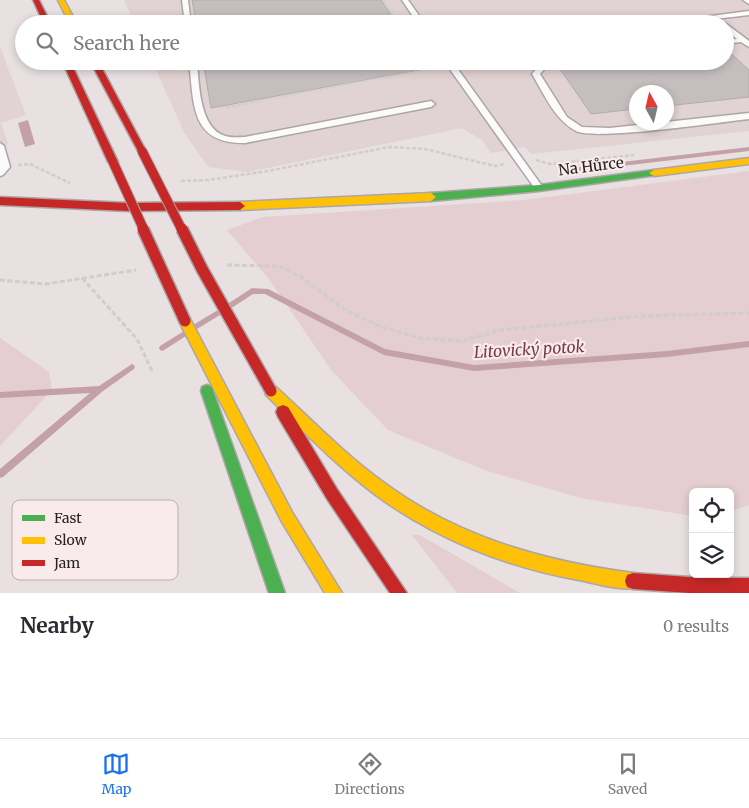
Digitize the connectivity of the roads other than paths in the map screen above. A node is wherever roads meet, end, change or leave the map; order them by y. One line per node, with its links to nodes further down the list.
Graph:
1 (36, 0): 6 (main road)
2 (61, 0): 7 (main road)
3 (185, 0): 8 (lane)
4 (405, 0): 9 (lane)
5 (749, 13): 10 (lane)
6 (44, 15)
7 (69, 15)
8 (187, 15)
9 (416, 15)
10 (734, 15)
11 (734, 33): 12 (lane)
12 (746, 43)
13 (70, 70): 25 (main road, bridge)
14 (99, 70): 26 (main road, bridge)
15 (194, 70): 18 (lane)
16 (454, 70): 23 (lane)
17 (540, 70): 19 (lane)
18 (431, 104)
19 (749, 116)
20 (0, 146): 22 (lane)
21 (749, 161): 23 (main road, Na Hůrce)
22 (2, 170)
23 (539, 188): 24 (main road, Na Hůrce)
24 (0, 201)
25 (185, 321): 28 (main road); 29 (main road)
26 (271, 391): 27 (main road); 30 (main road)
27 (749, 584)
28 (277, 593)
29 (334, 593)
30 (399, 593)

